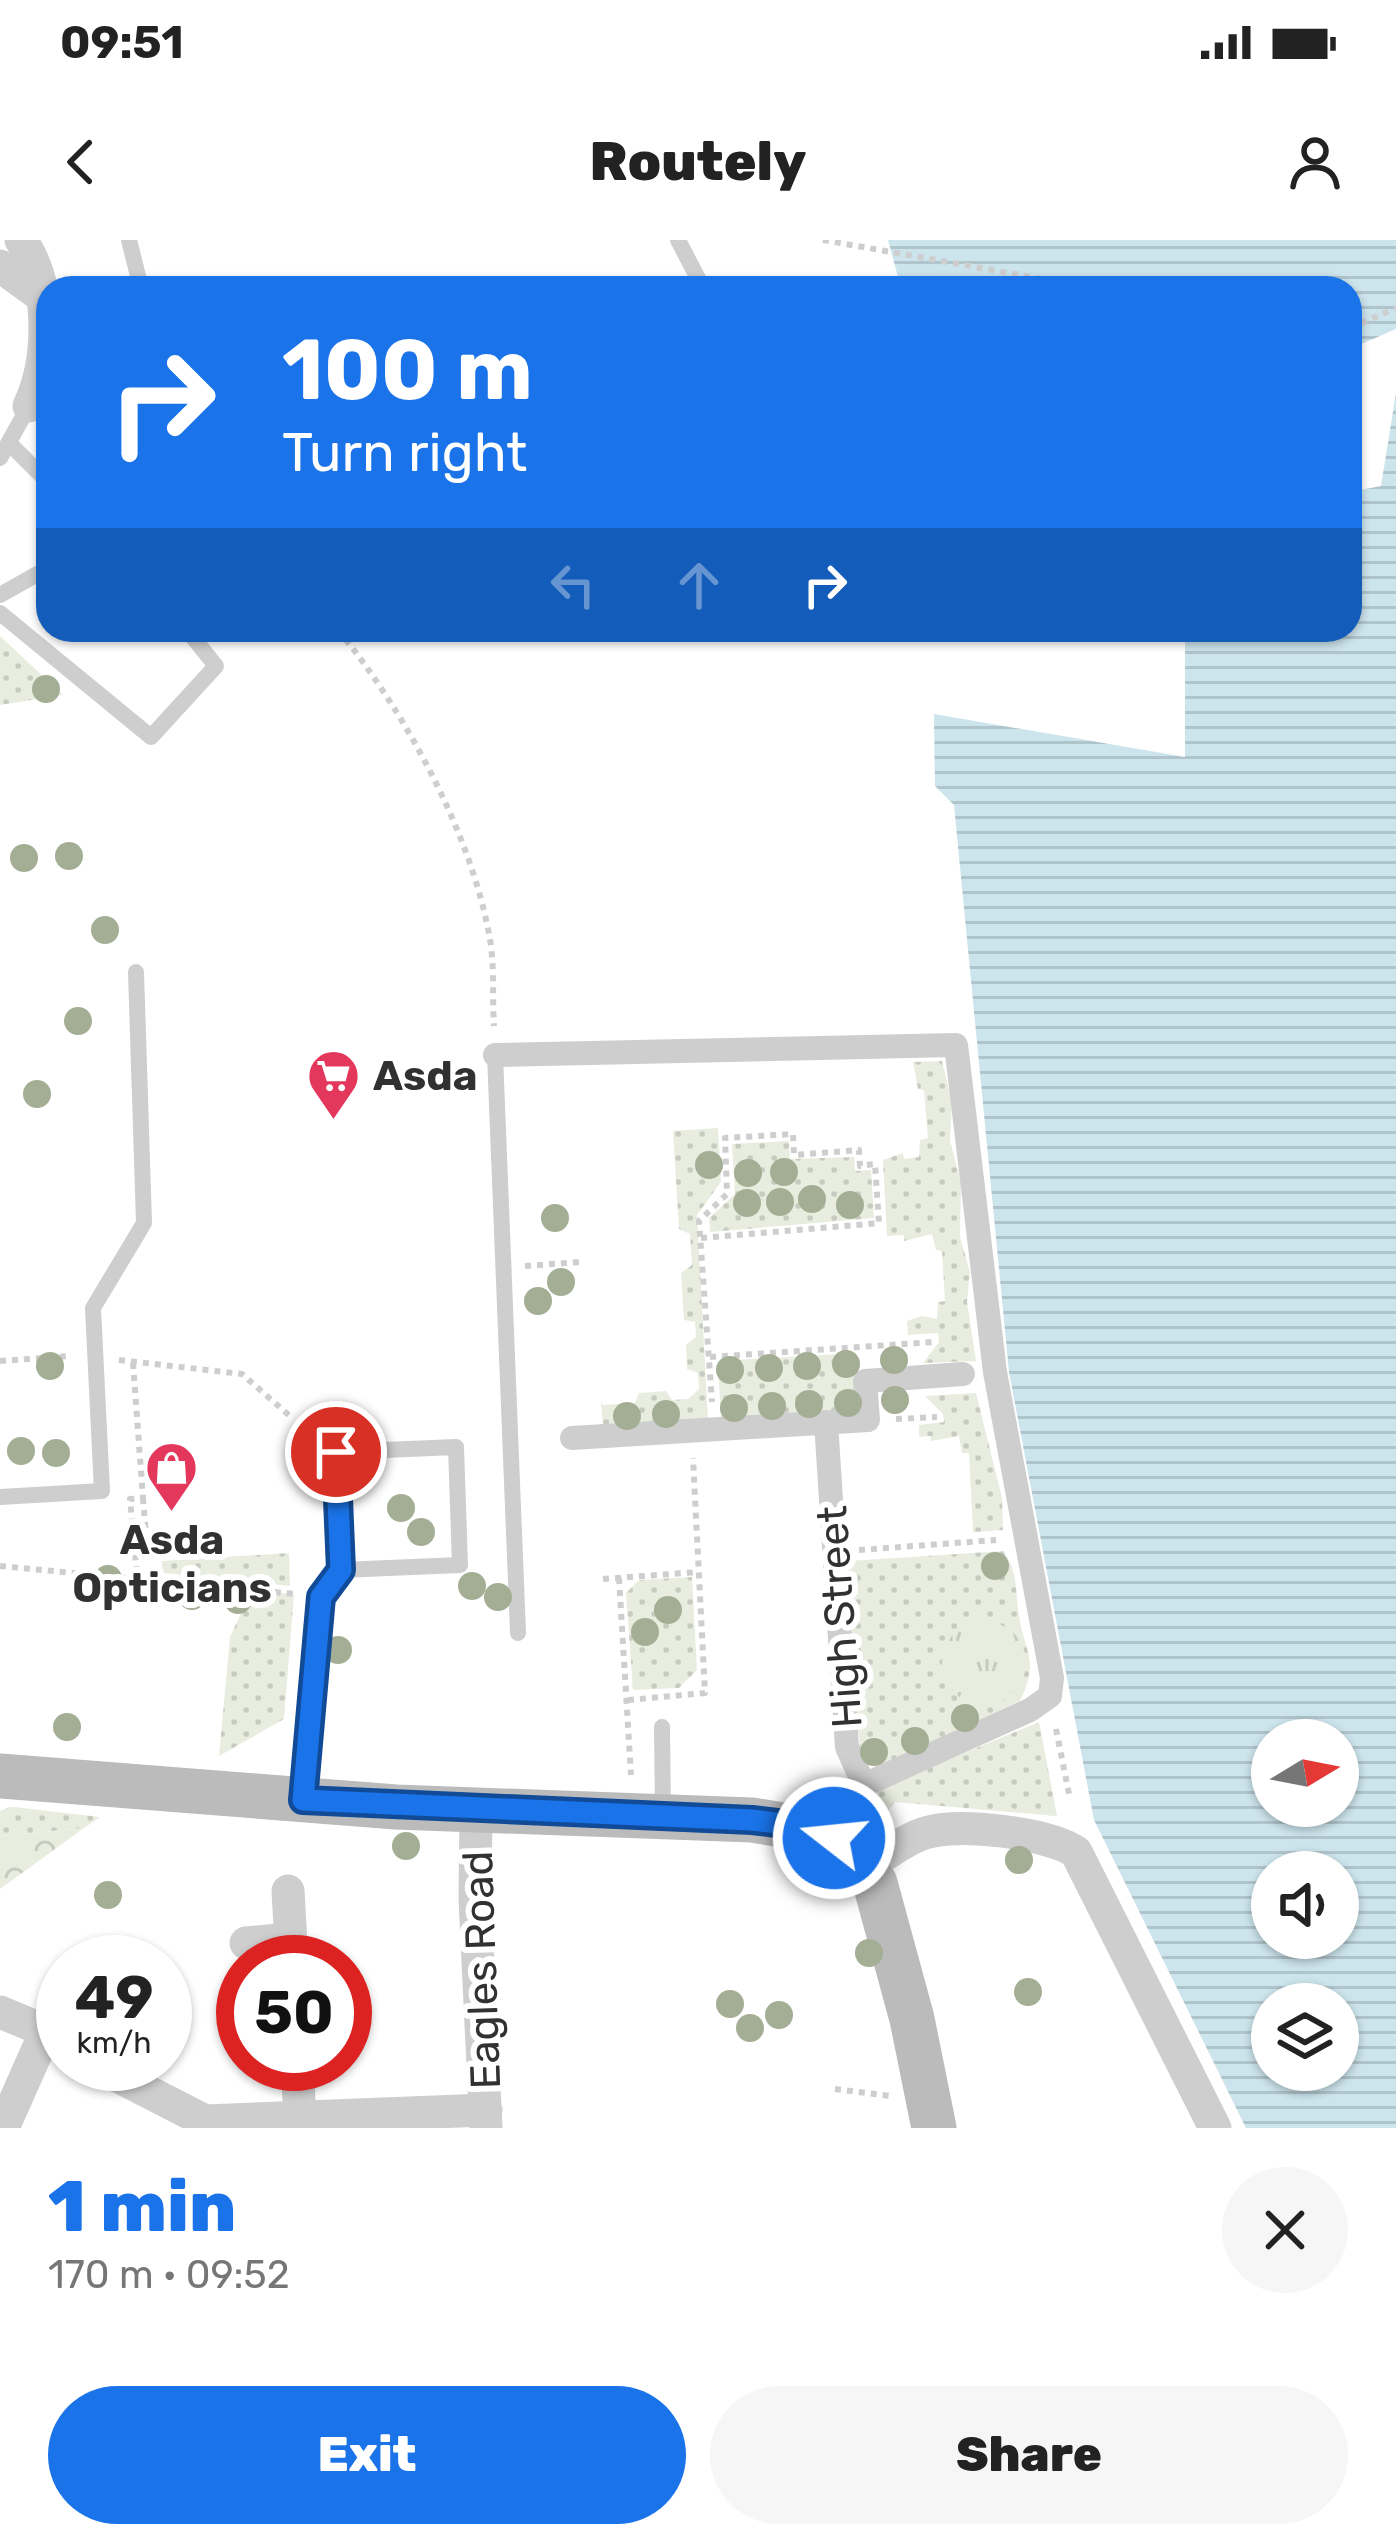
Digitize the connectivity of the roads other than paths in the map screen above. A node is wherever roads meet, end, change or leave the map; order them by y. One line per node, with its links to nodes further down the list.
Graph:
1 (21, 240): 5 (street)
2 (129, 240): 6 (lane)
3 (677, 240): 7 (lane)
4 (0, 266): 8 (street)
5 (38, 276)
6 (138, 276)
7 (696, 276)
8 (36, 292)
9 (36, 390): 10 (street)
10 (29, 406): 11 (lane)
11 (5, 451): 12 (lane)
12 (36, 473)
13 (36, 575): 14 (lane)
14 (0, 595)
15 (0, 613): 16 (lane)
16 (197, 642)
17 (136, 972): 22 (lane)
18 (495, 1055): 24 (lane); 27 (street)
19 (962, 1374): 20 (street)
20 (826, 1422): 21 (street); 27 (street, High Street)
21 (572, 1438)
22 (0, 1497)
23 (341, 1570): 23 (lane); 28 (lane)
24 (518, 1633)
25 (662, 1727): 30 (lane)
26 (0, 1776): 28 (main road)
27 (864, 1784): 31 (street, High Street)
28 (303, 1800): 29 (main road)
29 (476, 1812): 30 (main road); 41 (street, Eagles Road)
30 (663, 1817): 31 (main road)
31 (827, 1835): 32 (main road)
32 (866, 1866): 40 (main road); 44 (street)
33 (288, 1891): 34 (street)
34 (290, 1935)
35 (0, 2012): 36 (street)
36 (36, 2028)
37 (36, 2068): 43 (street)
38 (148, 2091): 42 (street)
39 (298, 2091): 42 (street)
40 (932, 2114)
41 (486, 2119): 42 (street)
42 (300, 2120)
43 (3, 2128)
44 (1215, 2128)

